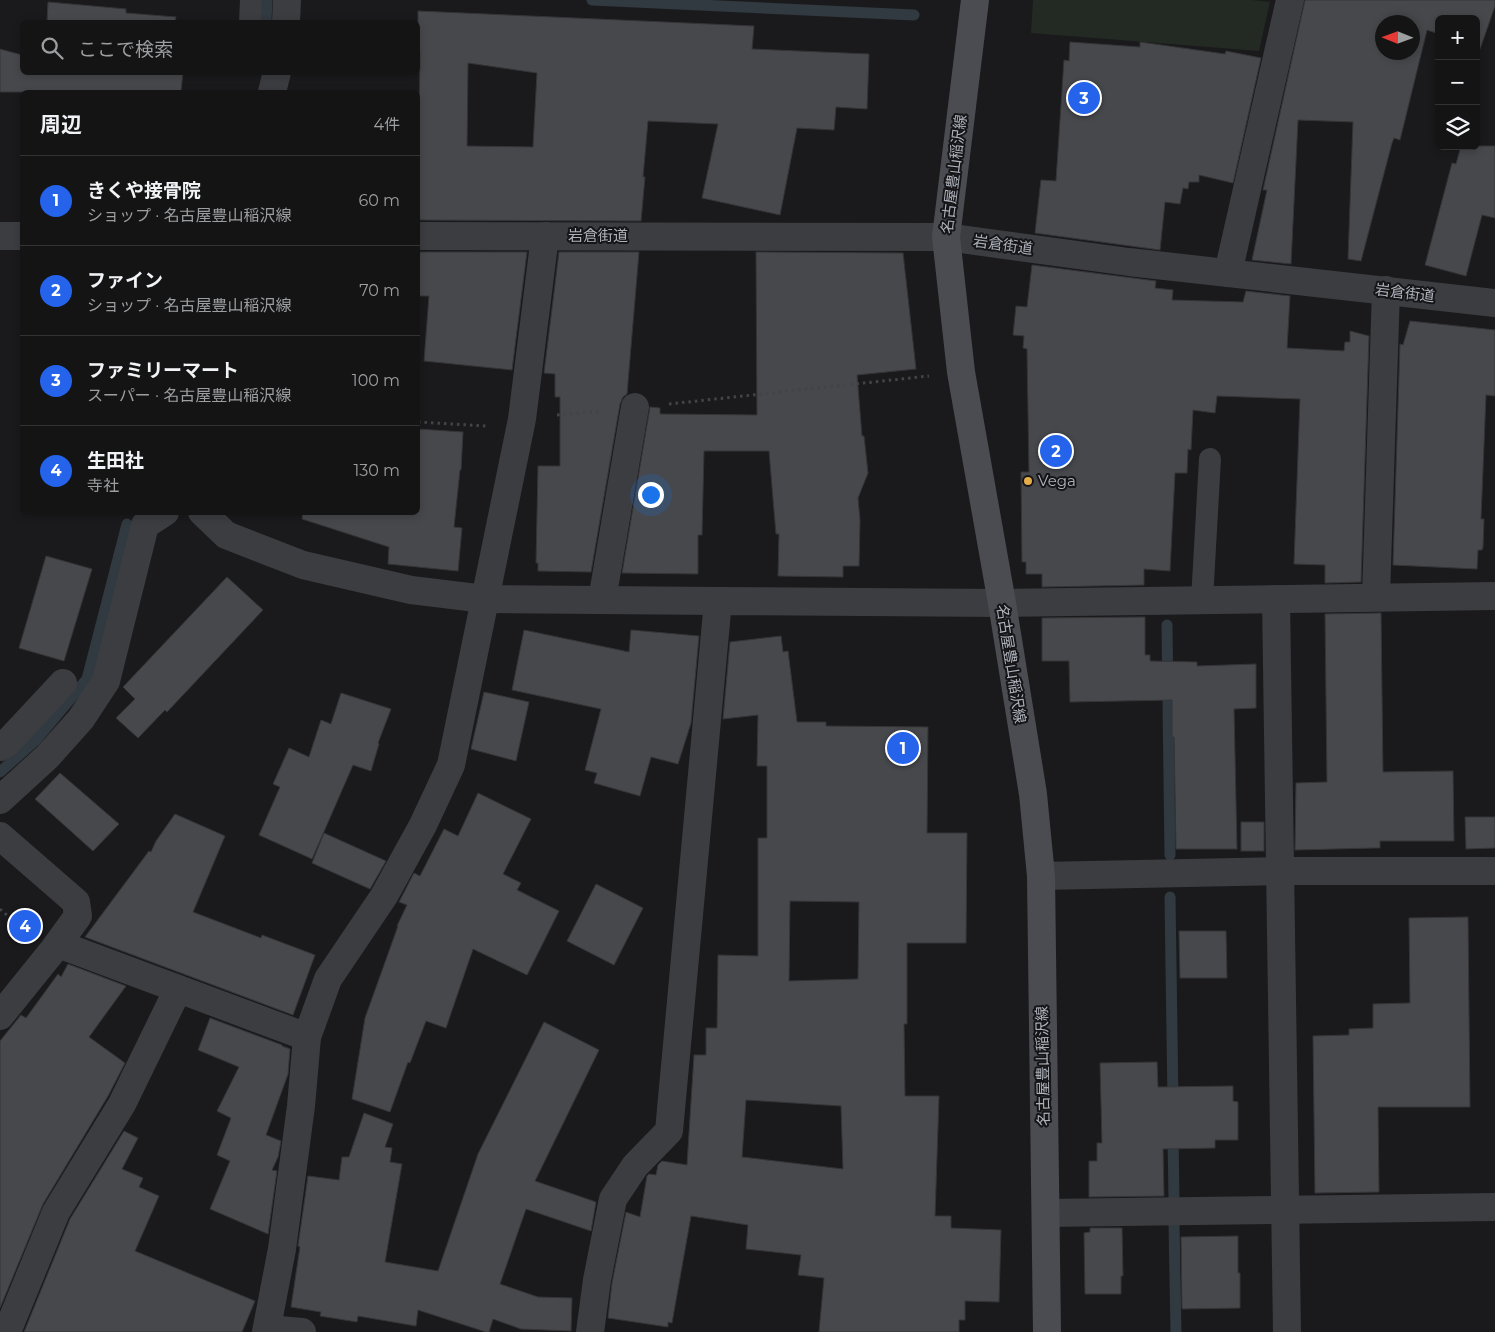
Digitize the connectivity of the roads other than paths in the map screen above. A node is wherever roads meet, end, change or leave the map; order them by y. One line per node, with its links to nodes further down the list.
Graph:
1 (251, 0): 5 (lane)
2 (287, 0): 6 (street)
3 (1290, 0): 14 (street)
4 (969, 4): 13 (main road, 名古屋豊山稲沢線)
5 (250, 20)
6 (286, 20)
7 (276, 75): 8 (street)
8 (272, 90)
9 (0, 236): 10 (street)
10 (20, 236)
11 (420, 236): 12 (street, 岩倉街道)
12 (545, 236): 13 (street, 岩倉街道); 23 (street)
13 (946, 237): 14 (street, 岩倉街道); 28 (main road, 名古屋豊山稲沢線)
14 (1228, 274): 15 (street, 岩倉街道)
15 (1386, 290): 16 (street, 岩倉街道); 22 (street)
16 (1495, 303)
17 (635, 407): 25 (street)
18 (1210, 459): 26 (lane)
19 (160, 515): 31 (street)
20 (205, 515): 23 (street)
21 (1495, 596): 22 (street)
22 (1376, 597): 24 (street)
23 (485, 598): 25 (street); 39 (street)
24 (1276, 599): 26 (street); 33 (street)
25 (602, 600): 27 (street)
26 (1202, 600): 28 (street)
27 (718, 601): 28 (street); 47 (street)
28 (1002, 603): 35 (main road, 名古屋豊山稲沢線)
29 (62, 683): 30 (street)
30 (0, 747)
31 (0, 800)
32 (0, 836): 36 (street)
33 (1279, 871): 34 (street); 35 (street); 41 (street)
34 (1495, 871)
35 (1041, 876): 42 (main road, 名古屋豊山稲沢線)
36 (58, 944): 37 (street); 38 (street)
37 (178, 989): 39 (street); 43 (street)
38 (0, 1016)
39 (307, 1038): 44 (street)
40 (1495, 1207): 41 (street)
41 (1285, 1210): 42 (street); 49 (street)
42 (1046, 1213): 48 (main road, 名古屋豊山稲沢線)
43 (9, 1301): 45 (street)
44 (266, 1330): 46 (street)
45 (7, 1332)
46 (302, 1332)
47 (590, 1332)
48 (1047, 1332)
49 (1287, 1332)

